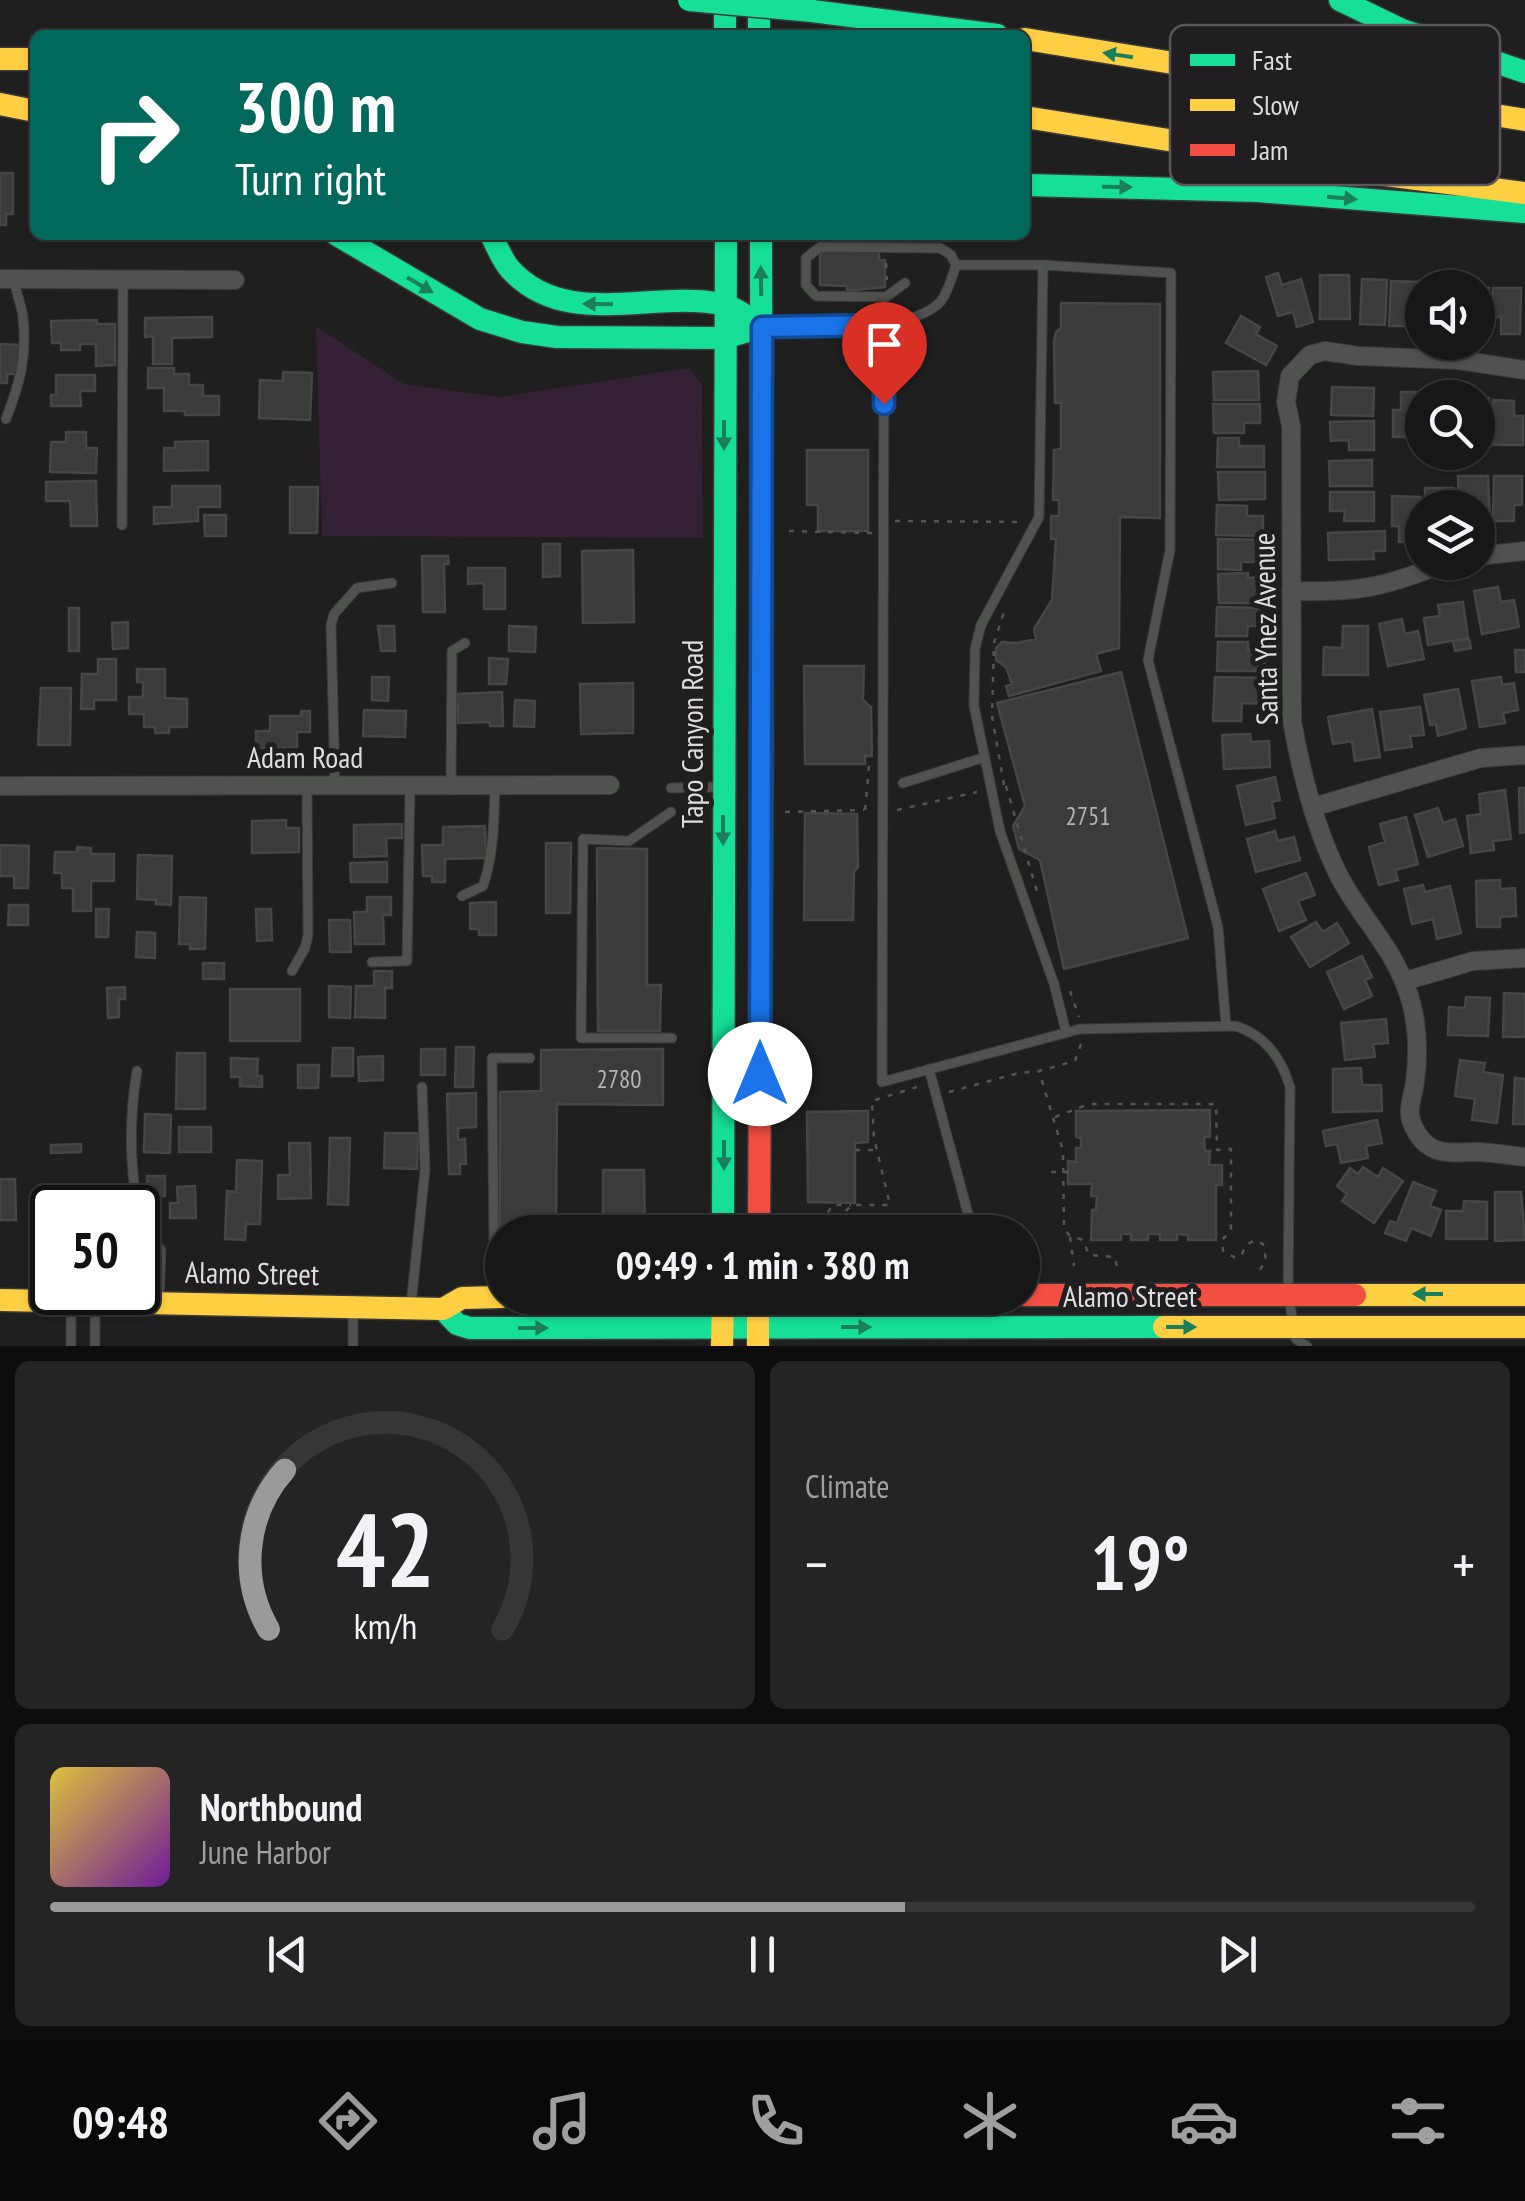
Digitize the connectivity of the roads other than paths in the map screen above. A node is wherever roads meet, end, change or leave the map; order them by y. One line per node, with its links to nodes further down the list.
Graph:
1 (688, 0): 4 (main road, bridge)
2 (759, 0): 7 (main road)
3 (1340, 0): 5 (main road)
4 (721, 1): 6 (main road); 8 (main road, bridge)
5 (1392, 25)
6 (724, 30)
7 (759, 30)
8 (957, 30)
9 (1030, 41): 12 (main road, one-way to 9)
10 (0, 58): 11 (main road)
11 (30, 59)
12 (1170, 63)
13 (1500, 63): 14 (main road)
14 (1525, 72)
15 (0, 104): 16 (main road)
16 (30, 109)
17 (1500, 116): 19 (main road, one-way to 17)
18 (1030, 118): 20 (main road)
19 (1525, 120)
20 (1170, 140)
21 (1030, 185): 24 (main road, one-way to 24)
22 (1466, 185): 23 (main road)
23 (1525, 193)
24 (1525, 212)
25 (345, 240): 38 (main road, one-way to 38)
26 (494, 240): 35 (main road, one-way to 26)
27 (726, 240): 35 (main road, Tapo Canyon Road)
28 (761, 240): 37 (main road, one-way to 28)
29 (1043, 265): 30 (lane); 49 (lane); 67 (lane)
30 (956, 266): 34 (lane); 36 (lane)
31 (7, 280): 32 (street); 40 (lane)
32 (123, 280): 33 (street); 41 (lane)
33 (235, 280)
34 (904, 283)
35 (724, 304): 37 (main road); 38 (main road, Tapo Canyon Road)
36 (884, 325): 37 (lane); 71 (lane)
37 (762, 327): 38 (main road); 78 (main road)
38 (724, 338): 58 (main road, Tapo Canyon Road, one-way to 58)
39 (1525, 370): 46 (street, Santa Ynez Avenue)
40 (6, 419)
41 (122, 526)
42 (1525, 551): 43 (street)
43 (1495, 554)
44 (1405, 577): 46 (street)
45 (392, 584): 53 (lane)
46 (1291, 591): 60 (street, Santa Ynez Avenue)
47 (465, 643): 55 (lane)
48 (1525, 755): 60 (street)
49 (985, 757): 50 (lane); 68 (lane)
50 (903, 783)
51 (0, 786): 52 (street, Adam Road)
52 (307, 786): 53 (street, Adam Road); 65 (lane)
53 (335, 786): 54 (street, Adam Road)
54 (410, 786): 55 (street, Adam Road); 64 (lane)
55 (451, 786): 56 (street, Adam Road)
56 (495, 786): 57 (street, Adam Road); 62 (lane)
57 (610, 786)
58 (722, 787): 59 (lane); 77 (main road, Tapo Canyon Road, one-way to 77)
59 (671, 788)
60 (1313, 806): 66 (street, Santa Ynez Avenue)
61 (671, 812): 69 (lane)
62 (462, 896)
63 (1525, 958): 66 (street)
64 (372, 962)
65 (292, 971)
66 (1405, 981): 74 (street, Santa Ynez Avenue)
67 (1226, 1026): 68 (lane); 82 (lane)
68 (1066, 1032): 71 (lane)
69 (672, 1038)
70 (530, 1058): 76 (lane)
71 (928, 1069): 79 (lane)
72 (137, 1072): 75 (lane)
73 (422, 1087): 90 (lane)
74 (1525, 1156)
75 (134, 1185)
76 (494, 1215)
77 (723, 1215)
78 (759, 1215)
79 (968, 1215)
80 (160, 1249): 81 (lane)
81 (160, 1276)
82 (1288, 1294): 83 (main road, Alamo Street); 84 (main road, Alamo Street, one-way to 82); 97 (lane)
83 (1040, 1295)
84 (1525, 1295)
85 (485, 1297): 91 (main road, Alamo Street)
86 (0, 1300): 87 (main road, Alamo Street)
87 (30, 1300)
88 (160, 1302): 89 (main road, Alamo Street)
89 (353, 1306): 90 (main road, Alamo Street); 100 (lane)
90 (411, 1308): 91 (main road, Alamo Street)
91 (443, 1309): 95 (main road, Alamo Street, one-way to 95)
92 (79, 1315): 98 (lane)
93 (87, 1315): 99 (lane)
94 (1525, 1327): 97 (main road, Alamo Street)
95 (722, 1337): 96 (main road, Alamo Street)
96 (758, 1337): 97 (main road, Alamo Street, one-way to 97)
97 (1294, 1337): 101 (lane)
98 (71, 1346)
99 (95, 1346)
100 (353, 1346)
101 (1307, 1346)

